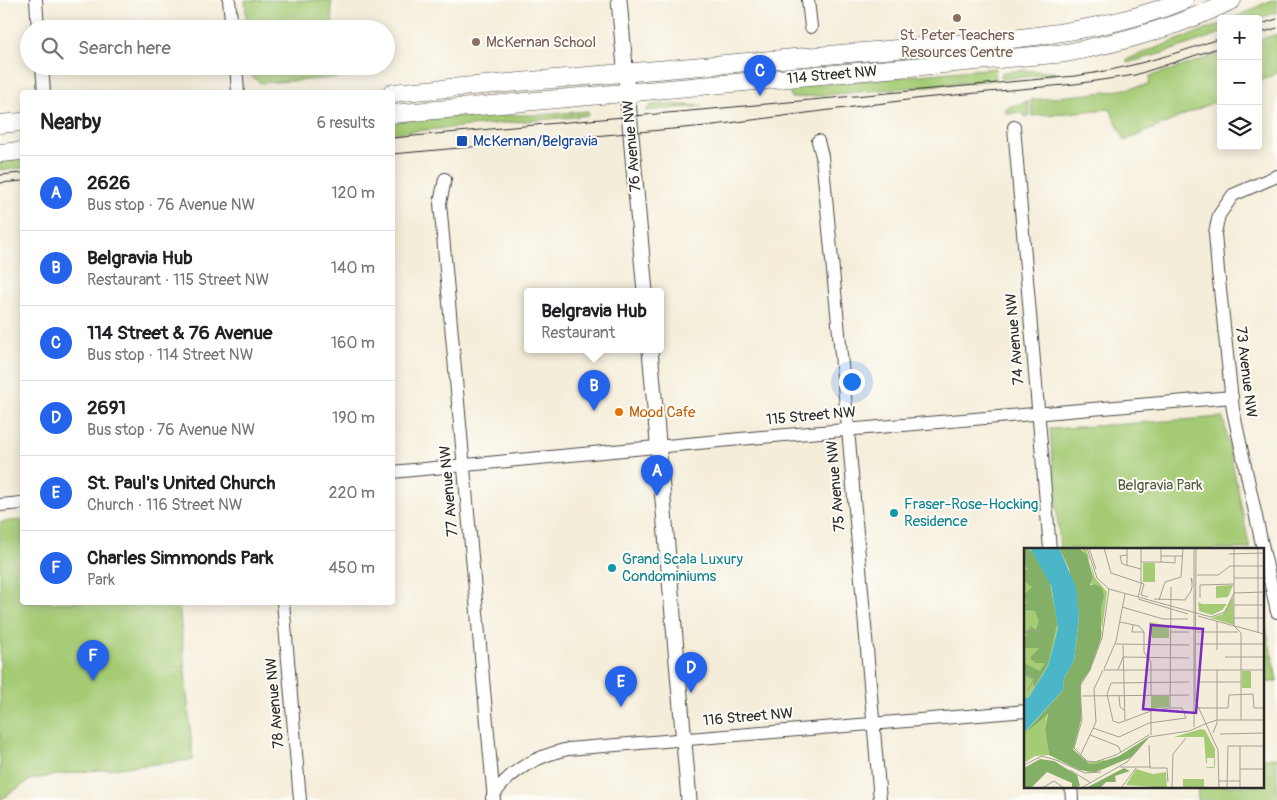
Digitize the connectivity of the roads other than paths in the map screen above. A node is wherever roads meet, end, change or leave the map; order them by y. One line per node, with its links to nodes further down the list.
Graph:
1 (36, 0): 7 (street)
2 (230, 0): 8 (street)
3 (619, 0): 10 (street, 76 Avenue NW)
4 (808, 0): 9 (street)
5 (1184, 0): 10 (main road, 114 Street NW)
6 (1232, 0): 15 (main road, 114 Street NW)
7 (37, 20)
8 (231, 20)
9 (811, 27)
10 (626, 74): 15 (street, 76 Avenue NW); 16 (main road, 114 Street NW)
11 (43, 75): 13 (street)
12 (237, 75): 14 (street)
13 (44, 90)
14 (238, 90)
15 (628, 93): 17 (main road, 114 Street NW); 26 (street, 76 Avenue NW)
16 (395, 94)
17 (395, 114)
18 (20, 122): 19 (main road)
19 (0, 124)
20 (1014, 127): 29 (street, 74 Avenue NW)
21 (818, 141): 30 (street, 75 Avenue NW)
22 (20, 151): 23 (main road)
23 (0, 153)
24 (1277, 176): 28 (street, 73 Avenue NW)
25 (445, 179): 32 (street, 77 Avenue NW)
26 (645, 288)
27 (650, 353): 31 (street)
28 (1232, 397): 29 (street, 115 Street NW); 37 (street, 73 Avenue NW)
29 (1038, 414): 30 (street, 115 Street NW); 36 (street, 74 Avenue NW)
30 (848, 429): 31 (street, 115 Street NW); 42 (street, 75 Avenue NW)
31 (659, 447): 32 (street, 115 Street NW); 43 (street)
32 (463, 466): 33 (street, 115 Street NW); 44 (street, 77 Avenue NW)
33 (395, 472)
34 (20, 503): 35 (street)
35 (0, 504)
36 (1050, 548)
37 (1263, 548)
38 (1264, 554): 40 (street, 73 Avenue NW)
39 (283, 605): 45 (street, 78 Avenue NW)
40 (1277, 612)
41 (1024, 711): 42 (street, 116 Street NW)
42 (873, 724): 43 (street, 116 Street NW); 47 (street, 75 Avenue NW)
43 (684, 739): 44 (street, 116 Street NW); 46 (street)
44 (492, 799)
45 (300, 800)
46 (689, 800)
47 (880, 800)

